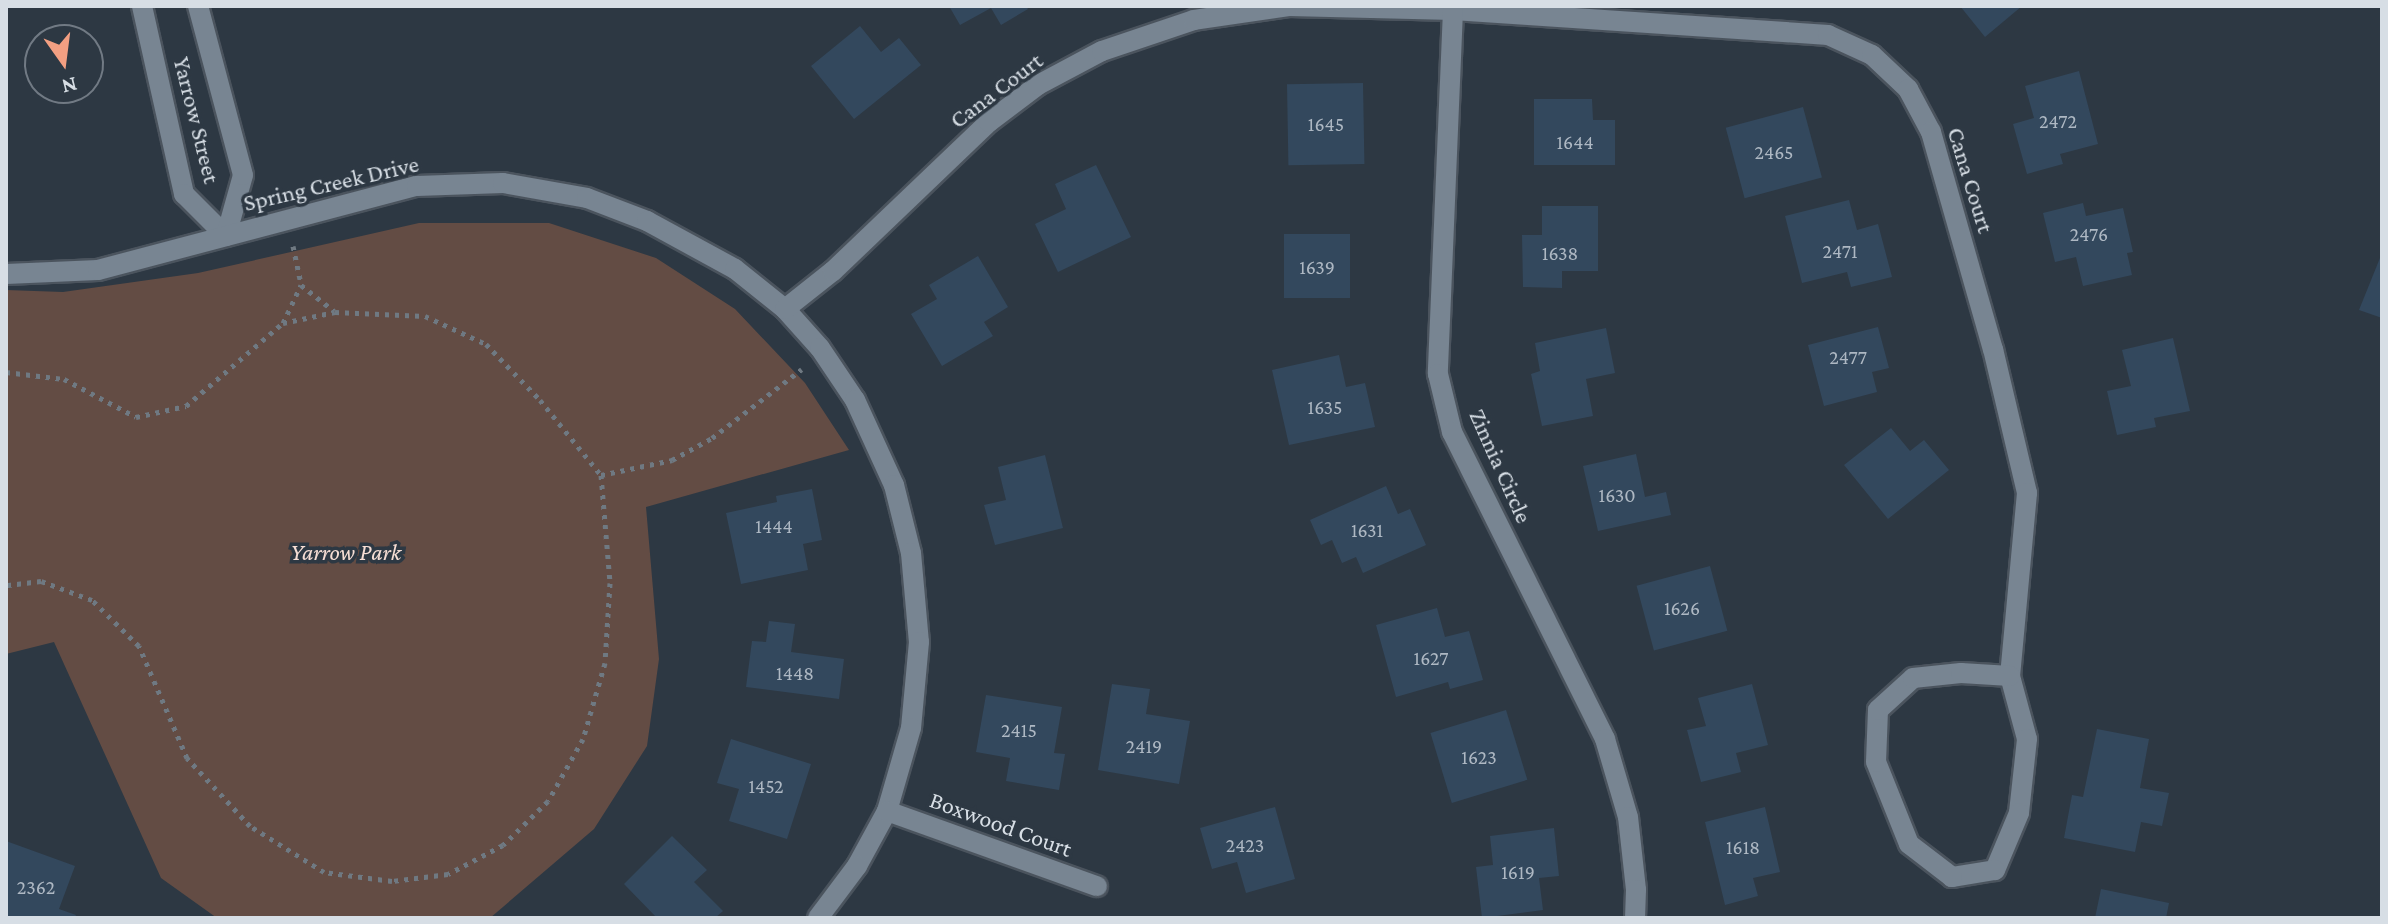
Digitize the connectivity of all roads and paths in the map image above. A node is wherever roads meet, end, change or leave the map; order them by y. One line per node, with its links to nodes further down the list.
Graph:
1 (142, 6): 6 (street, Yarrow Street)
2 (198, 6): 6 (street, Yarrow Street)
3 (1289, 6): 4 (street, Cana Court); 9 (street, Cana Court)
4 (1453, 10): 16 (street, Cana Court); 20 (street, Zinnia Circle)
5 (288, 218): 6 (street, Spring Creek Drive); 8 (path); 9 (street, Spring Creek Drive)
6 (226, 236): 7 (street, Spring Creek Drive)
7 (6, 274)
8 (301, 285): 10 (path); 11 (path)
9 (785, 309): 12 (street)
10 (335, 312): 11 (path); 14 (path)
11 (283, 323): 13 (path)
12 (820, 348): 14 (path); 17 (street)
13 (6, 372)
14 (601, 475): 15 (path)
15 (6, 585)
16 (2010, 676): 16 (street)
17 (887, 811): 18 (street, Boxwood Court); 19 (street)
18 (1097, 886)
19 (818, 918)
20 (1635, 918)

